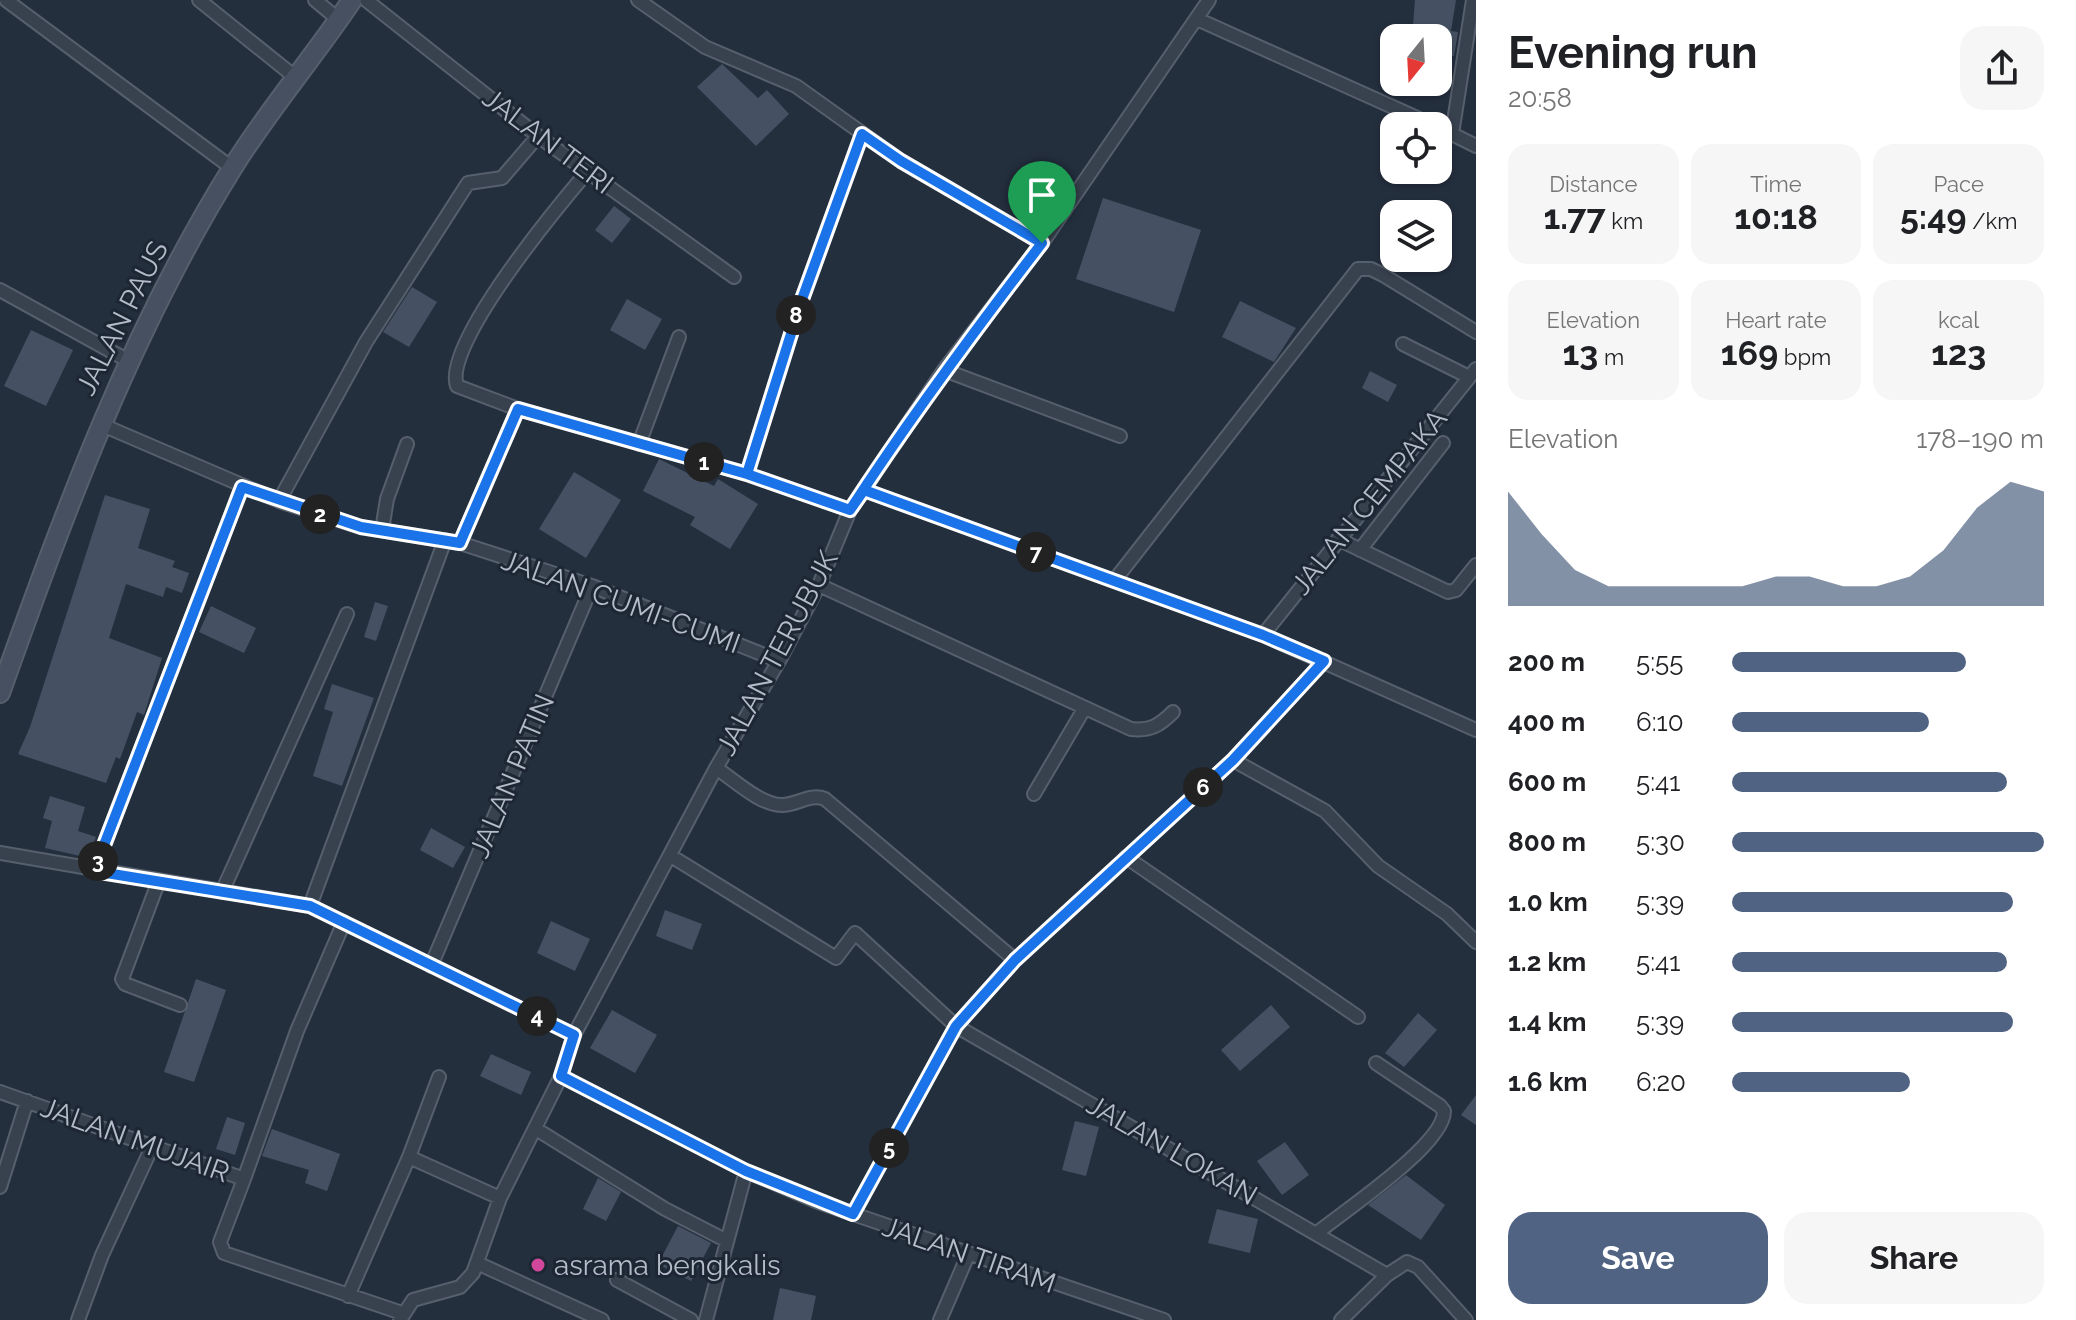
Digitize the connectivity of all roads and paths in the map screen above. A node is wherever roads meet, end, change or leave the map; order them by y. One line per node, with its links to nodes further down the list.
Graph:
1 (6, 0): 9 (street); 18 (street)
2 (199, 0): 12 (street)
3 (315, 0): 11 (street)
4 (352, 0): 11 (main road, JALAN PAUS)
5 (366, 0): 16 (street, JALAN TERI)
6 (638, 0): 14 (street)
7 (1209, 0): 10 (street, JALAN TERUBUK)
8 (1473, 0): 15 (street)
9 (0, 9)
10 (1197, 19): 13 (street); 20 (street, JALAN TERUBUK)
11 (339, 20): 12 (main road, JALAN PAUS)
12 (295, 77): 18 (main road, JALAN PAUS)
13 (1404, 112)
14 (862, 134): 20 (street); 36 (street)
15 (1452, 134): 17 (street)
16 (538, 136): 19 (street, JALAN TERI); 41 (street)
17 (1476, 146)
18 (232, 168): 26 (main road, JALAN PAUS)
19 (587, 172): 21 (street, JALAN TERI); 30 (street)
20 (1042, 243): 27 (street, JALAN TERUBUK)
21 (734, 277)
22 (0, 290): 26 (street)
23 (1476, 332): 49 (street)
24 (679, 337): 35 (street)
25 (1403, 344): 28 (street)
26 (127, 360): 31 (main road, JALAN PAUS)
27 (944, 370): 32 (street); 40 (street, JALAN TERUBUK)
28 (1469, 377): 29 (street); 37 (street, JALAN CEMPAKA)
29 (1476, 391)
30 (518, 409): 35 (street); 46 (street)
31 (100, 424): 38 (street, JALAN CUMI-CUMI); 56 (main road, JALAN PAUS)
32 (1120, 436)
33 (1443, 443): 39 (street)
34 (407, 444): 43 (street)
35 (639, 444): 36 (street)
36 (747, 474): 42 (street)
37 (1390, 475): 39 (street); 44 (street, JALAN CEMPAKA)
38 (242, 487): 41 (street, JALAN CUMI-CUMI); 66 (street)
39 (1406, 488): 47 (street)
40 (864, 490): 42 (street, JALAN TERUBUK); 49 (street)
41 (279, 501): 43 (street, JALAN CUMI-CUMI)
42 (850, 510): 50 (street, JALAN TERUBUK)
43 (382, 530): 45 (street, JALAN CUMI-CUMI)
44 (1338, 539): 47 (street); 53 (street, JALAN CEMPAKA)
45 (445, 540): 46 (street, JALAN CUMI-CUMI); 69 (street)
46 (460, 543): 51 (street, JALAN CUMI-CUMI)
47 (1360, 550): 48 (street)
48 (1476, 565)
49 (1114, 581): 53 (street)
50 (819, 585): 54 (street, JALAN TERUBUK); 57 (street)
51 (592, 586): 54 (street, JALAN CUMI-CUMI); 73 (street, JALAN PATIN)
52 (347, 614): 68 (street)
53 (1263, 635): 55 (street)
54 (779, 661): 61 (street, JALAN TERUBUK)
55 (1324, 661): 59 (street); 60 (street)
56 (0, 693)
57 (1084, 709): 58 (street); 62 (street)
58 (1173, 712)
59 (1476, 730)
60 (1233, 760): 65 (street); 71 (street)
61 (716, 768): 64 (street, JALAN TERUBUK); 72 (street)
62 (1034, 794)
63 (0, 853): 66 (street)
64 (671, 856): 76 (street, JALAN LOKAN); 77 (street, JALAN TERUBUK)
65 (1126, 857): 72 (street); 75 (street)
66 (94, 871): 67 (street)
67 (158, 883): 68 (street); 74 (street)
68 (222, 892): 69 (street)
69 (310, 906): 70 (street)
70 (344, 922): 73 (street); 87 (street)
71 (1476, 942)
72 (1015, 960): 76 (street)
73 (431, 966): 77 (street)
74 (180, 1005)
75 (1358, 1017)
76 (956, 1026): 90 (street); 91 (street, JALAN LOKAN)
77 (574, 1035): 79 (street, JALAN TERUBUK)
78 (1376, 1063): 91 (street)
79 (561, 1076): 83 (street, JALAN TERUBUK); 86 (street, JALAN TIRAM)
80 (439, 1077): 85 (street)
81 (0, 1092): 82 (street, JALAN MUJAIR)
82 (27, 1101): 84 (street, JALAN MUJAIR); 88 (street)
83 (536, 1129): 89 (street, JALAN TERUBUK); 92 (street)
84 (152, 1147): 87 (street, JALAN MUJAIR); 99 (street)
85 (409, 1157): 89 (street); 97 (street)
86 (746, 1171): 90 (street, JALAN TIRAM); 92 (street)
87 (244, 1179): 97 (street, JALAN MUJAIR)
88 (0, 1187)
89 (500, 1198): 94 (street, JALAN TERUBUK)
90 (853, 1214): 93 (street, JALAN TIRAM)
91 (1317, 1233): 95 (street, JALAN LOKAN)
92 (727, 1241): 102 (street)
93 (968, 1255): 103 (street); 104 (street, JALAN TIRAM)
94 (477, 1263): 98 (street, JALAN TERUBUK); 100 (street)
95 (1387, 1275): 105 (street); 106 (street)
96 (617, 1280): 101 (street)
97 (348, 1296): 98 (street, JALAN MUJAIR)
98 (401, 1316)
99 (78, 1320)
100 (602, 1320)
101 (691, 1320)
102 (706, 1320)
103 (940, 1320)
104 (1164, 1320)
105 (1341, 1320)
106 (1466, 1320)

